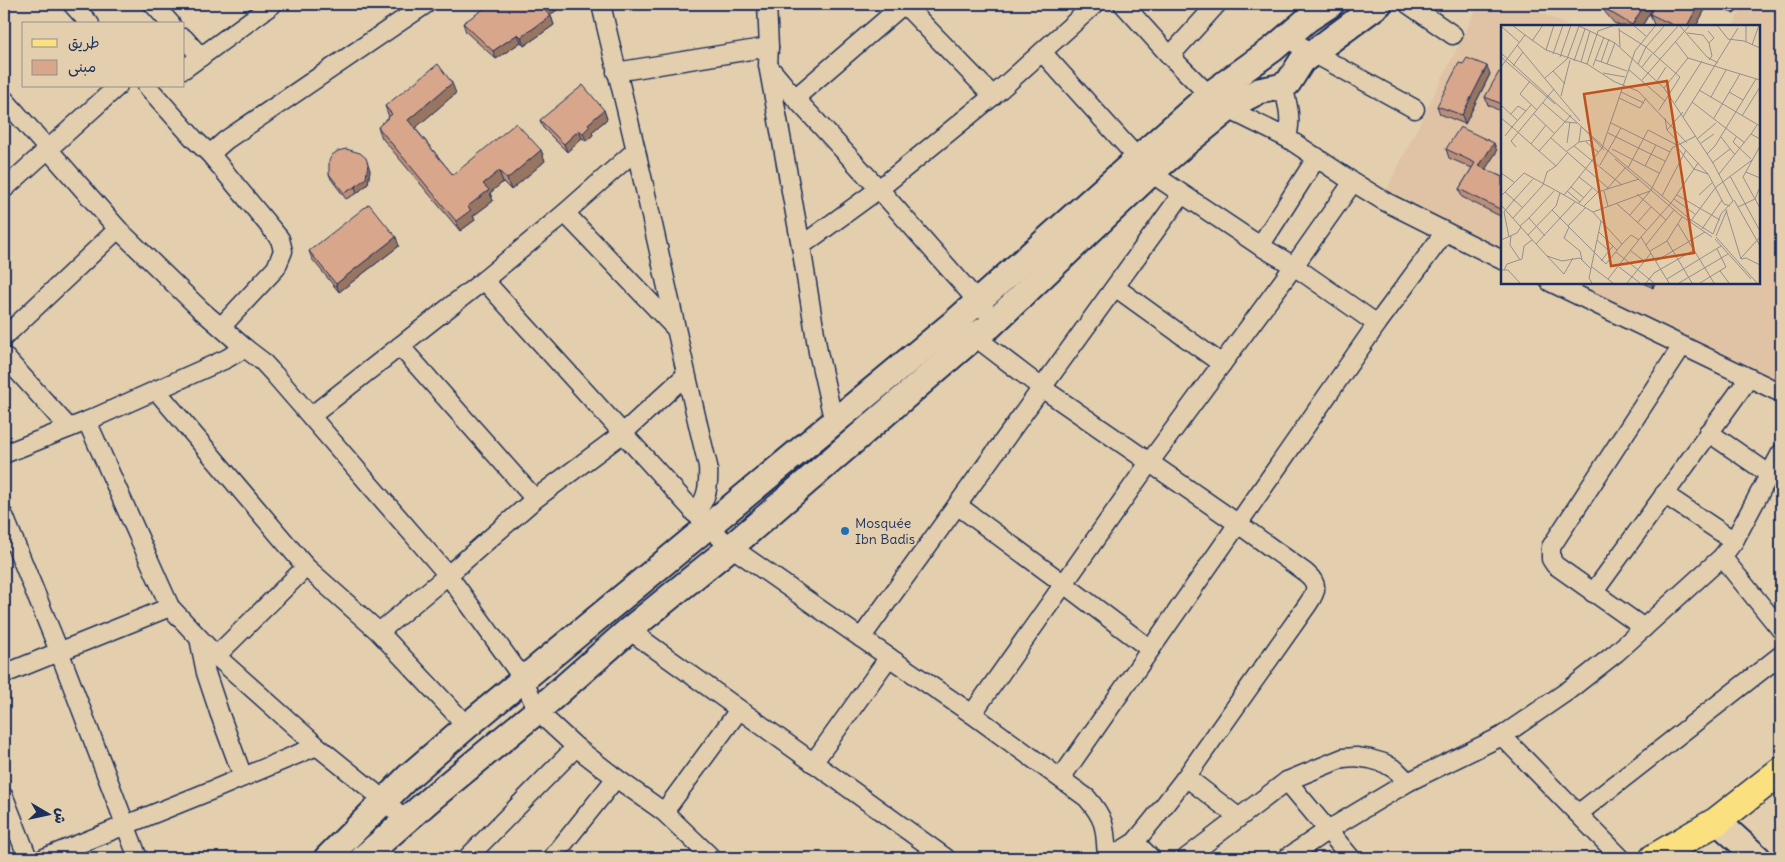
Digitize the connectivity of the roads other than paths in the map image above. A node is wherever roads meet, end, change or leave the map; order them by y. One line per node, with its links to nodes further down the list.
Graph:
1 (72, 4): 15 (street)
2 (153, 4): 16 (street)
3 (274, 4): 24 (street)
4 (426, 4): 39 (street)
5 (601, 4): 27 (street)
6 (767, 4): 20 (street)
7 (904, 4): 31 (street); 32 (street)
8 (1095, 4): 21 (street)
9 (1123, 4): 23 (street)
10 (1217, 4): 23 (street)
11 (1331, 4): 14 (street)
12 (1379, 4): 22 (street)
13 (1408, 4): 17 (street)
14 (1307, 11): 18 (street)
15 (88, 22)
16 (169, 22)
17 (1454, 35)
18 (1286, 38): 22 (street); 34 (street)
19 (185, 39): 24 (street)
20 (769, 46): 25 (street); 27 (street)
21 (1042, 52): 31 (street); 41 (street)
22 (1312, 53): 28 (street); 35 (street)
23 (1170, 56): 34 (street)
24 (201, 57): 26 (street)
25 (768, 65): 32 (street); 49 (street)
26 (185, 68)
27 (616, 72): 38 (street)
28 (1282, 86): 34 (street); 36 (street)
29 (116, 88): 37 (street)
30 (153, 88): 39 (street)
31 (993, 96): 44 (street)
32 (796, 98): 44 (street)
33 (4, 99): 37 (street)
34 (1219, 102): 36 (street); 41 (street)
35 (1415, 109)
36 (1287, 138): 40 (street)
37 (48, 149): 43 (street); 47 (street)
38 (636, 150): 46 (street); 60 (street)
39 (210, 154): 59 (street)
40 (1317, 157): 42 (street); 50 (street)
41 (1145, 166): 45 (street); 56 (street); 57 (street)
42 (1353, 182): 48 (street); 52 (street)
43 (4, 189)
44 (879, 189): 49 (street); 56 (street)
45 (1182, 194): 50 (street); 55 (street)
46 (565, 213): 53 (street); 60 (street)
47 (118, 229): 59 (street); 62 (street)
48 (1445, 232): 51 (street); 58 (street)
49 (801, 246): 75 (street)
50 (1260, 246): 52 (street)
51 (1501, 260)
52 (1294, 266): 58 (street); 67 (street)
53 (484, 280): 63 (street); 78 (street)
54 (1554, 284): 64 (street)
55 (1115, 287): 67 (street); 70 (street)
56 (978, 302): 57 (street); 61 (street)
57 (995, 321): 61 (street)
58 (1376, 324): 88 (street)
59 (221, 327): 65 (street)
60 (677, 329): 68 (street)
61 (965, 329): 70 (street); 75 (street); 90 (street)
62 (4, 337)
63 (400, 346): 73 (street); 84 (street)
64 (1682, 346): 69 (street); 95 (street)
65 (245, 348): 71 (street); 73 (street)
66 (4, 356): 76 (street)
67 (1222, 364): 81 (street)
68 (686, 375): 78 (street); 87 (street)
69 (1748, 378): 72 (street); 77 (street)
70 (1042, 388): 81 (street); 85 (street)
71 (156, 390): 74 (street); 92 (street)
72 (1781, 393)
73 (311, 416): 93 (street)
74 (87, 420): 76 (street); 96 (street)
75 (834, 424): 87 (street)
76 (69, 428): 80 (street)
77 (1708, 432): 82 (street); 83 (street)
78 (622, 434): 84 (street); 87 (street)
79 (1781, 453): 82 (street)
80 (4, 454)
81 (1149, 463): 88 (street); 94 (street)
82 (1769, 474): 89 (street)
83 (1664, 494): 89 (street); 95 (street)
84 (535, 498): 93 (street)
85 (957, 505): 94 (street); 102 (street)
86 (4, 516): 104 (street)
87 (701, 520): 90 (street); 109 (street)
88 (1237, 523): 103 (street); 120 (street)
89 (1734, 541): 91 (street)
90 (731, 547): 98 (street); 102 (street)
91 (1722, 557): 97 (street); 99 (street)
92 (306, 567): 100 (street); 106 (street)
93 (448, 575): 100 (street); 109 (street)
94 (1064, 584): 103 (street); 112 (street)
95 (1593, 593): 97 (street)
96 (170, 608): 101 (street); 104 (street)
97 (1644, 628): 114 (street)
98 (629, 630): 110 (street); 111 (street)
99 (1781, 630)
100 (379, 632): 113 (street)
101 (199, 638): 106 (street); 119 (street)
102 (861, 638): 107 (street)
103 (1150, 649): 122 (street)
104 (58, 651): 108 (street); 132 (street)
105 (1781, 654): 128 (street)
106 (216, 656): 115 (street)
107 (889, 657): 112 (street); 117 (street)
108 (4, 674)
109 (524, 680): 111 (street); 113 (street)
110 (739, 710): 117 (street); 127 (street)
111 (537, 711): 116 (street); 130 (street)
112 (972, 714): 122 (street)
113 (467, 726): 126 (street)
114 (1502, 736): 124 (street); 128 (street)
115 (317, 746): 119 (street); 126 (street)
116 (576, 747): 121 (street); 140 (street)
117 (813, 763): 143 (street)
118 (1781, 771): 131 (main road)
119 (243, 777): 132 (street)
120 (1186, 777): 129 (street); 134 (street)
121 (616, 778): 127 (street); 141 (street)
122 (1061, 778): 144 (street)
123 (1287, 781): 124 (street); 129 (street); 133 (street)
124 (1408, 782): 133 (street)
125 (4, 797): 135 (street)
126 (384, 800): 130 (street); 138 (street)
127 (664, 812): 142 (street)
128 (1579, 813): 149 (street)
129 (1238, 817): 146 (street)
130 (405, 820): 139 (street)
131 (1717, 821): 150 (main road); 151 (main road); 152 (street)
132 (125, 826): 136 (street); 137 (street)
133 (1328, 830): 147 (street); 148 (street)
134 (1135, 842): 144 (street); 145 (street)
135 (28, 858)
136 (44, 858)
137 (138, 858)
138 (327, 858)
139 (363, 858)
140 (468, 858)
141 (552, 858)
142 (712, 858)
143 (946, 858)
144 (1108, 858)
145 (1151, 858)
146 (1186, 858)
147 (1287, 858)
148 (1351, 858)
149 (1621, 858)
150 (1654, 858)
151 (1688, 858)
152 (1758, 858)

